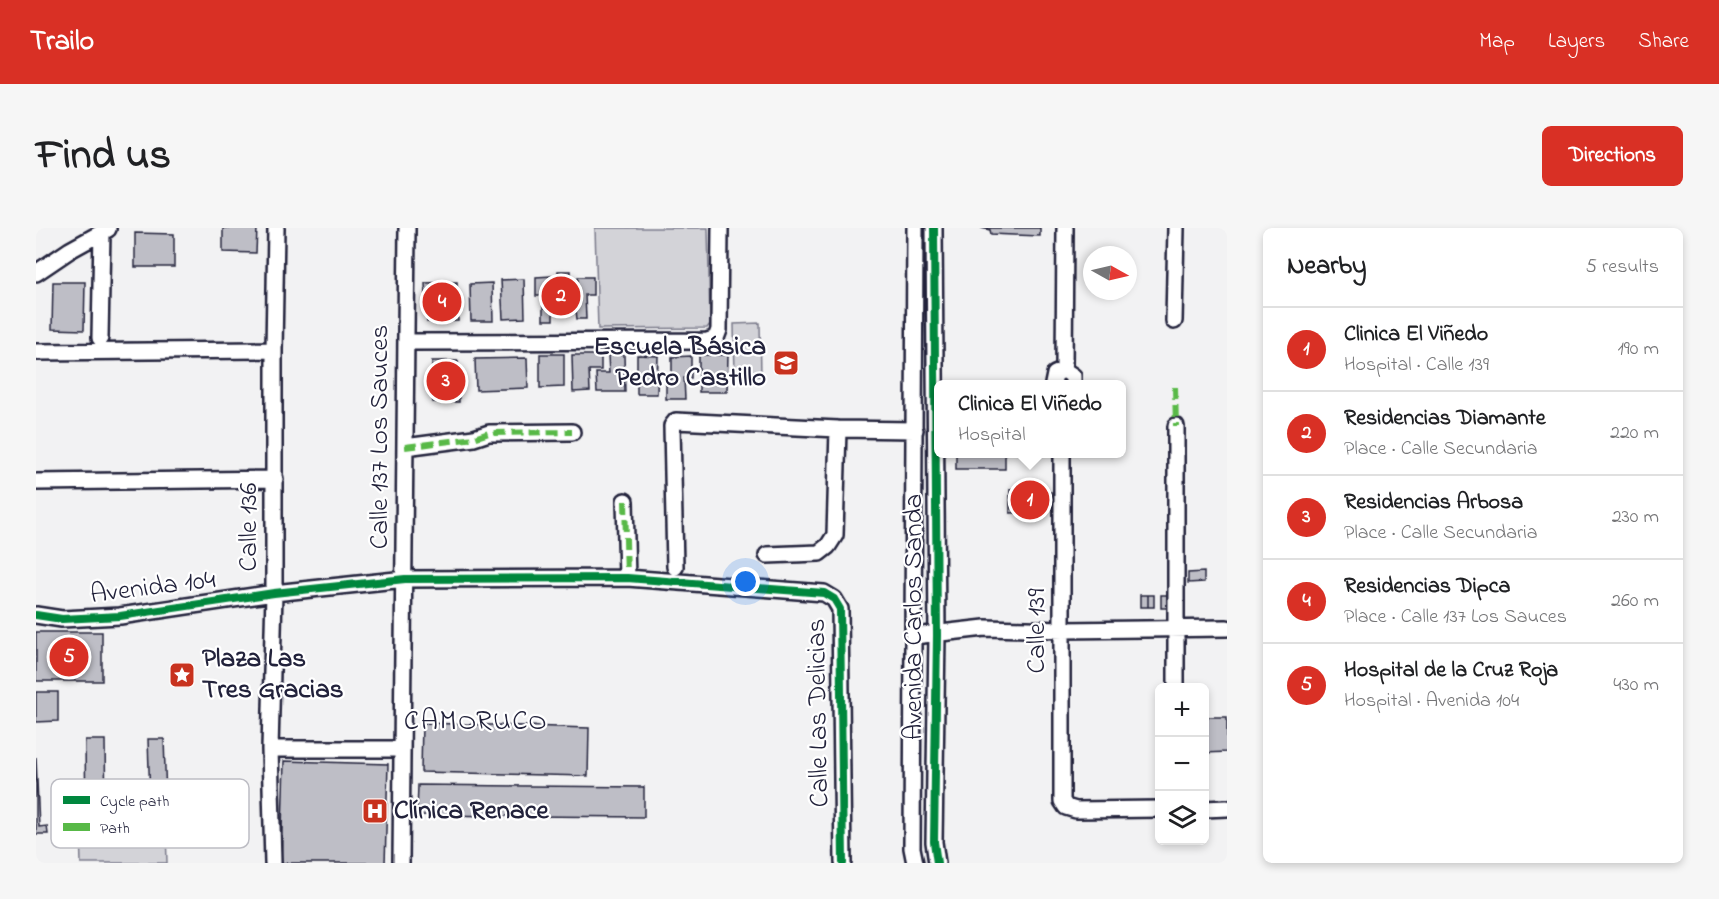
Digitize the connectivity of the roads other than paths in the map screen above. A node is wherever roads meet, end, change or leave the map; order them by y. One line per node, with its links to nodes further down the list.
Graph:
1 (276, 228): 13 (street, Calle 136)
2 (407, 228): 12 (street, Calle 137 Los Sauces)
3 (720, 228): 12 (street)
4 (915, 228): 21 (street, Avenida Carlos Sanda)
5 (934, 228): 16 (street, Avenida Carlos Sanda)
6 (1065, 228): 15 (street)
7 (1176, 228): 10 (street)
8 (106, 230): 9 (street); 11 (street)
9 (36, 273)
10 (1174, 321)
11 (100, 338)
12 (406, 342): 23 (street, Calle 137 Los Sauces)
13 (274, 350): 14 (street); 26 (street, Calle 136)
14 (36, 352)
15 (1064, 370): 17 (street); 18 (street)
16 (935, 380)
17 (1053, 380)
18 (1073, 380)
19 (1176, 426): 35 (street)
20 (838, 429): 21 (street); 29 (street); 30 (street)
21 (915, 430): 39 (street, Avenida Carlos Sanda)
22 (572, 432): 23 (street)
23 (405, 447): 32 (street, Calle 137 Los Sauces)
24 (936, 458): 38 (street, Avenida Carlos Sanda)
25 (1062, 458): 37 (street, Calle 139)
26 (274, 478): 27 (street); 33 (street, Calle 136)
27 (36, 482)
28 (625, 501): 31 (street)
29 (767, 555)
30 (675, 567)
31 (627, 578): 32 (street, Calle Las Delicias); 48 (street, Calle Las Delicias)
32 (405, 579): 33 (street, Avenida 104); 42 (street, Calle 137 Los Sauces)
33 (274, 593): 34 (street, Avenida 104); 41 (street, Calle 136)
34 (36, 615)
35 (1178, 628): 36 (street); 37 (street); 40 (street)
36 (1227, 628)
37 (1063, 630): 38 (street); 45 (street, Calle 139)
38 (937, 634): 39 (street); 50 (street, Avenida Carlos Sanda)
39 (914, 636): 49 (street, Avenida Carlos Sanda)
40 (1176, 683)
41 (270, 749): 42 (street); 46 (street, Calle 136)
42 (401, 749): 47 (street, Calle 137 Los Sauces)
43 (1209, 808): 44 (street)
44 (1227, 808)
45 (1155, 809)
46 (273, 863)
47 (401, 863)
48 (843, 863)
49 (915, 863)
50 (937, 863)

